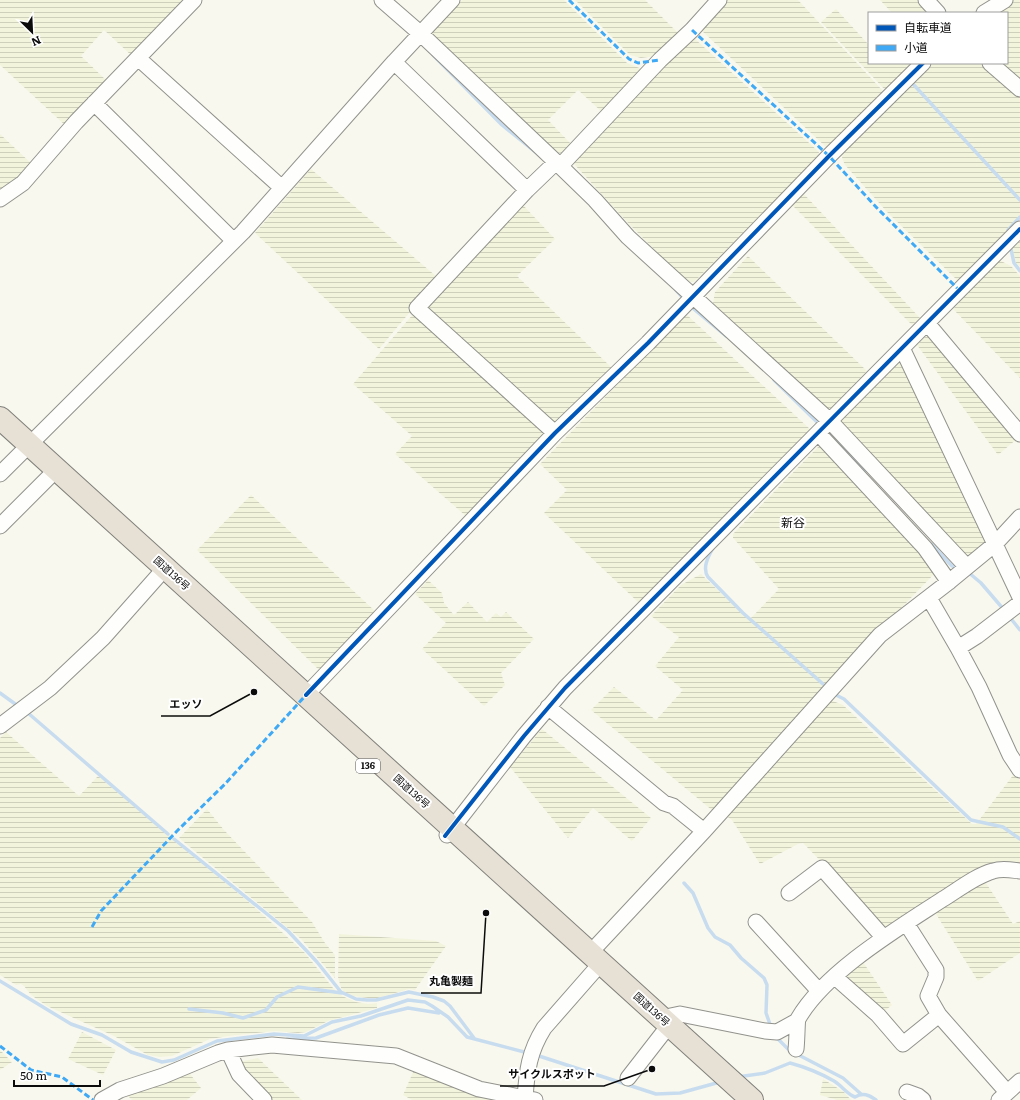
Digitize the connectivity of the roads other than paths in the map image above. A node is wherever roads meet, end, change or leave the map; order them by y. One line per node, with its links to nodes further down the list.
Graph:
1 (194, 0): 10 (street)
2 (382, 0): 9 (street)
3 (452, 0): 9 (street)
4 (719, 0): 16 (street)
5 (926, 0): 7 (street)
6 (1005, 0): 8 (street)
7 (937, 12)
8 (986, 12)
9 (417, 37): 11 (street); 16 (street)
10 (138, 58): 15 (street); 17 (street)
11 (394, 62): 17 (street); 18 (street)
12 (922, 64): 22 (street)
13 (991, 64): 14 (street)
14 (1020, 88)
15 (94, 104): 19 (street); 21 (street)
16 (557, 163): 18 (street); 22 (street)
17 (282, 188): 21 (street)
18 (527, 190): 28 (street)
19 (0, 199)
20 (1020, 229): 23 (street)
21 (234, 241): 31 (street)
22 (693, 296): 26 (street); 28 (street)
23 (927, 323): 24 (street); 30 (street)
24 (902, 348): 26 (street); 36 (street)
25 (0, 418): 31 (highway, 国道136号 / 136)
26 (830, 421): 29 (street); 38 (street)
27 (0, 432): 31 (highway, 国道136号 / 136)
28 (555, 433): 43 (street)
29 (818, 433): 38 (street); 44 (street)
30 (1020, 434)
31 (26, 448): 32 (street); 33 (highway, 国道136号 / 136); 37 (highway, 国道136号 / 136)
32 (0, 474)
33 (49, 477): 35 (street); 37 (highway, 国道136号 / 136)
34 (1020, 517): 36 (street)
35 (0, 526)
36 (995, 544): 38 (street); 39 (street)
37 (162, 572): 43 (highway, 国道136号 / 136); 45 (street); 48 (highway, 国道136号 / 136)
38 (960, 573): 40 (street)
39 (1020, 597)
40 (929, 598): 42 (street); 47 (street)
41 (1020, 603): 42 (street)
42 (958, 648): 46 (street)
43 (306, 695): 48 (highway, 国道136号 / 136)
44 (548, 707): 47 (street); 48 (street)
45 (0, 726)
46 (1020, 770)
47 (704, 831): 54 (street)
48 (449, 832): 54 (highway, 国道136号 / 136)
49 (1020, 871): 52 (street)
50 (789, 893): 53 (street)
51 (756, 922): 56 (street)
52 (906, 923): 53 (street); 57 (street)
53 (884, 938): 55 (street)
54 (595, 962): 59 (highway, 国道136号 / 136); 68 (street)
55 (835, 977): 56 (street); 57 (street)
56 (819, 991): 58 (street)
57 (939, 1015): 66 (street)
58 (797, 1021): 59 (street); 60 (street)
59 (662, 1025): 62 (street); 71 (highway, 国道136号 / 136)
60 (796, 1049)
61 (228, 1050): 65 (street); 67 (street); 70 (street)
62 (628, 1078)
63 (1020, 1081): 66 (street)
64 (907, 1092): 72 (street)
65 (124, 1095): 69 (street)
66 (1003, 1096)
67 (490, 1097): 68 (street)
68 (530, 1099)
69 (102, 1100)
70 (263, 1100)
71 (740, 1100)
72 (923, 1100)

